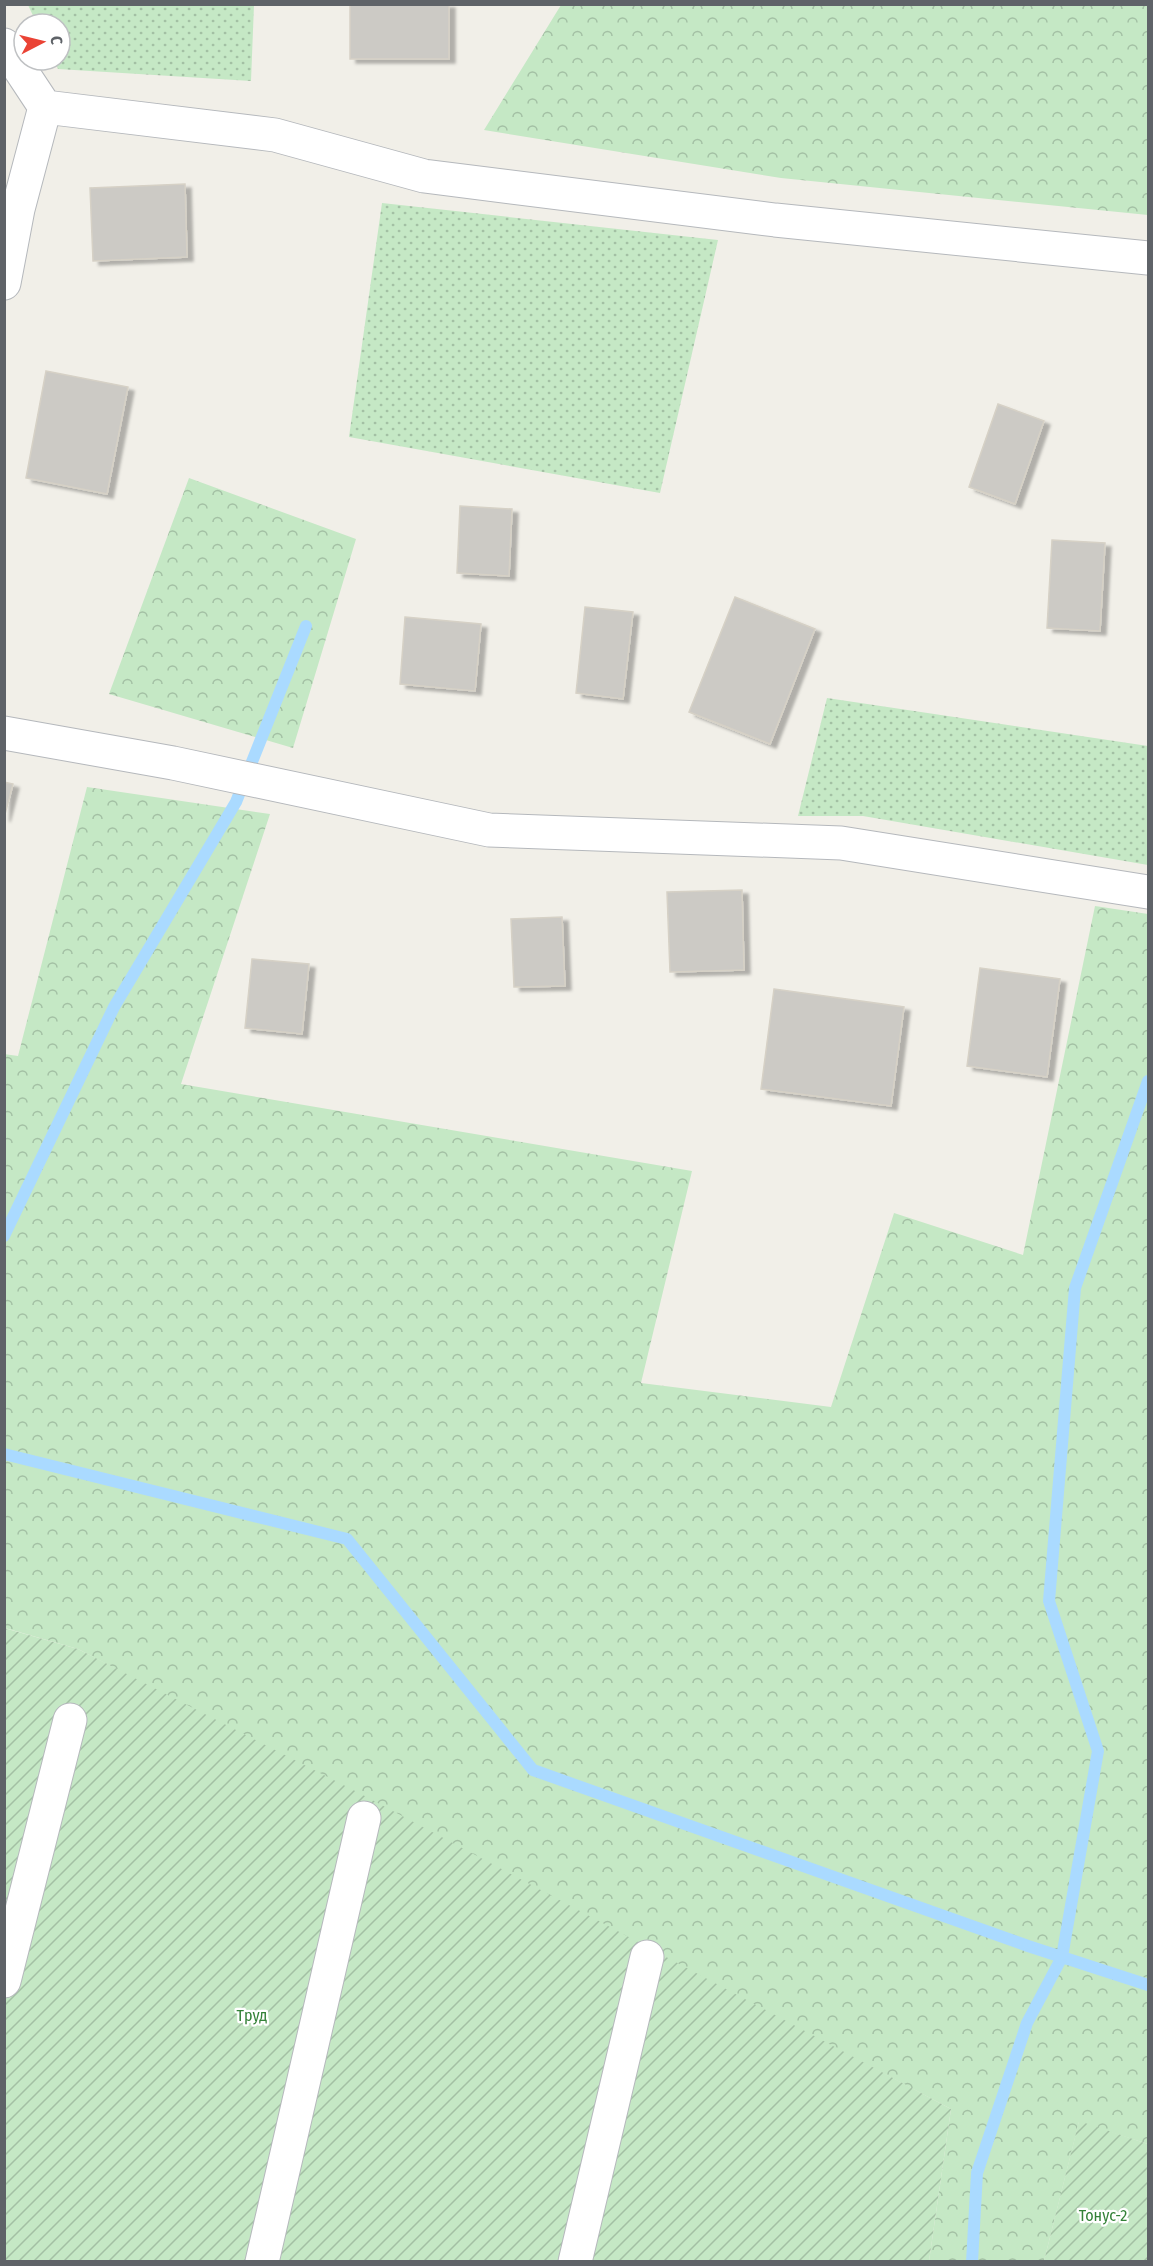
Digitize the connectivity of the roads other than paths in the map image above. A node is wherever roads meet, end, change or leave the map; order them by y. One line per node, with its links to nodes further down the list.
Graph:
1 (4, 45): 2 (street)
2 (45, 107): 3 (street); 4 (street)
3 (1149, 258)
4 (4, 283)
5 (4, 733): 6 (street)
6 (1149, 892)
7 (70, 1720): 10 (street)
8 (364, 1818): 11 (street)
9 (647, 1957): 12 (street)
10 (4, 1981)
11 (262, 2262)
12 (575, 2262)

